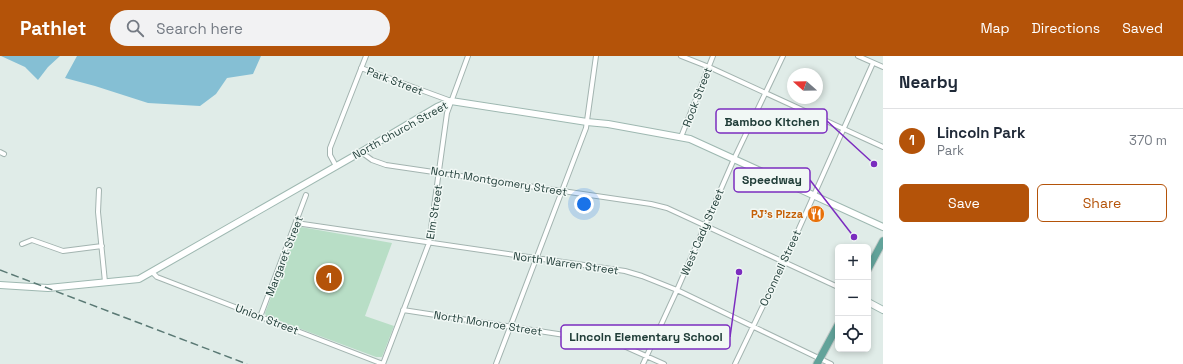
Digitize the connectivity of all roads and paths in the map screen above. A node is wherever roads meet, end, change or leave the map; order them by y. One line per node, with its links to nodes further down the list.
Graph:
1 (366, 56): 11 (street)
2 (468, 56): 13 (street, Elm Street)
3 (596, 56): 14 (street)
4 (681, 56): 9 (street)
5 (713, 56): 9 (street, Rock Street)
6 (783, 56): 12 (street, West Cady Street)
7 (858, 56): 8 (street)
8 (873, 63): 10 (street); 15 (street, Oconnell Street)
9 (709, 67): 12 (street); 16 (street, Rock Street)
10 (883, 67)
11 (362, 68): 13 (street, Park Street); 20 (street)
12 (766, 93): 15 (street); 19 (street, West Cady Street)
13 (451, 101): 14 (main road, North Church Street); 18 (main road, North Church Street); 21 (street, Elm Street)
14 (587, 122): 16 (main road, North Church Street); 23 (street)
15 (844, 129): 17 (street); 25 (street, Oconnell Street)
16 (681, 137): 19 (main road, North Church Street)
17 (883, 147)
18 (361, 152): 20 (main road, North Church Street); 21 (street, North Montgomery Street)
19 (734, 159): 25 (main road, North Church Street); 27 (street, West Cady Street)
20 (336, 166): 36 (main road, North Church Street)
21 (440, 172): 23 (street, North Montgomery Street); 30 (street, Elm Street)
22 (99, 190): 32 (street)
23 (562, 191): 27 (street, North Montgomery Street); 33 (street)
24 (306, 195): 26 (street, Margaret Street)
25 (813, 195): 28 (main road, North Church Street); 34 (street, Oconnell Street)
26 (296, 223): 30 (street, North Warren Street); 44 (street, Margaret Street)
27 (704, 226): 34 (street, North Montgomery Street); 40 (street, West Cady Street)
28 (883, 227)
29 (883, 241): 35 (main road)
30 (429, 243): 33 (street, North Warren Street); 42 (street, Elm Street)
31 (22, 244): 32 (street)
32 (102, 246): 37 (street)
33 (536, 259): 40 (street, North Warren Street); 45 (street)
34 (784, 262): 39 (street, North Montgomery Street); 46 (street, Oconnell Street)
35 (871, 263)
36 (152, 272): 37 (main road, North Church Street); 44 (street, Union Street)
37 (105, 282): 38 (main road, North Church Street)
38 (0, 285)
39 (835, 286)
40 (677, 290): 46 (street, North Warren Street); 48 (street, West Cady Street)
41 (871, 304): 43 (main road)
42 (403, 310): 45 (street, North Monroe Street); 50 (street, Elm Street)
43 (883, 310)
44 (260, 318): 50 (street, Union Street)
45 (510, 327): 48 (street, North Monroe Street); 51 (street)
46 (752, 327): 49 (street, North Warren Street); 54 (street, Oconnell Street)
47 (835, 330): 49 (main road)
48 (647, 356): 52 (street, West Cady Street); 53 (street, North Monroe Street)
49 (818, 361): 55 (street, North Warren Street)
50 (383, 364)
51 (496, 364)
52 (643, 364)
53 (664, 364)
54 (735, 364)
55 (831, 364)

